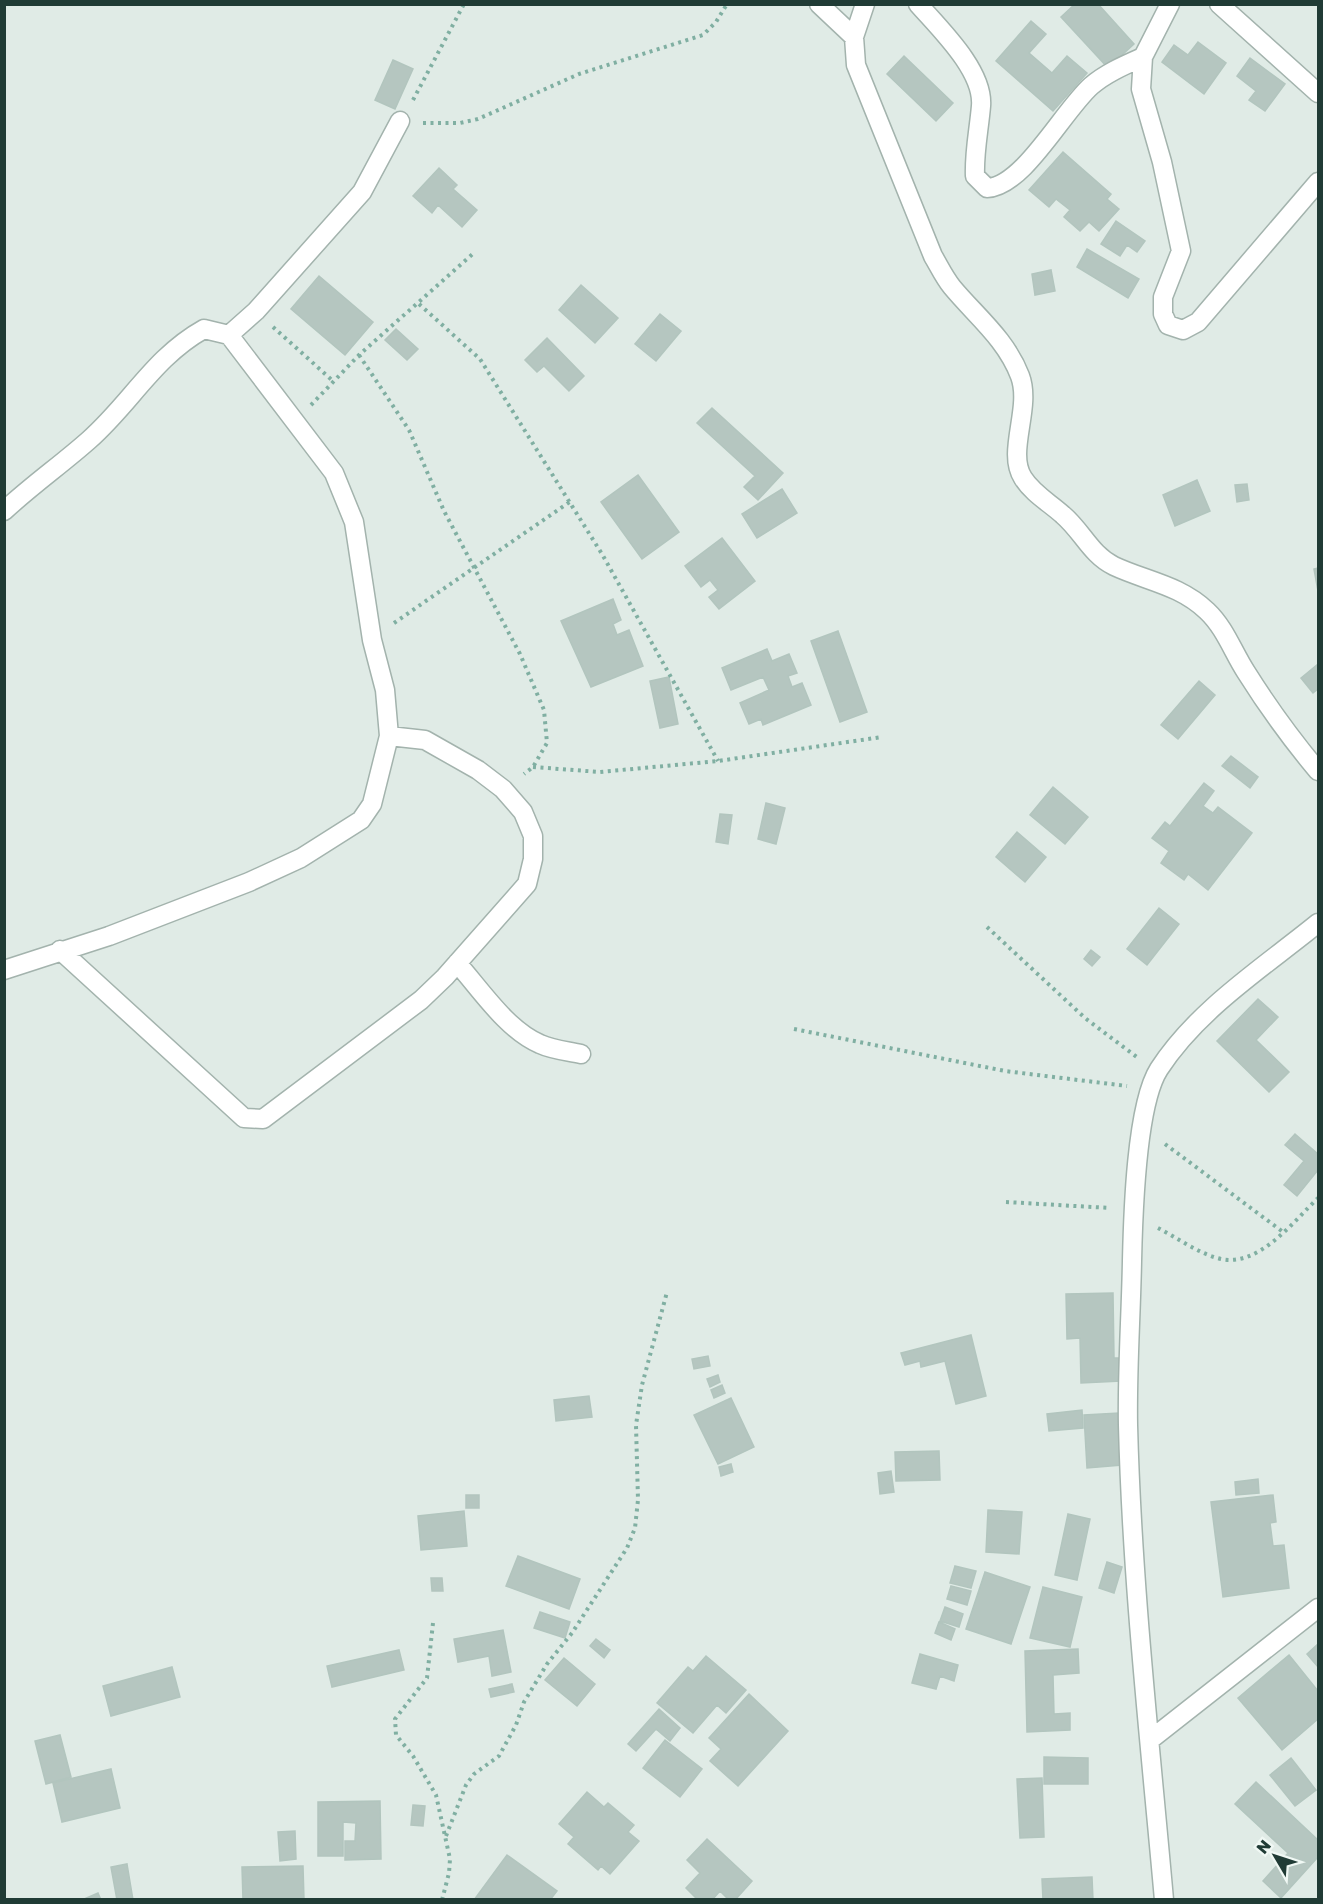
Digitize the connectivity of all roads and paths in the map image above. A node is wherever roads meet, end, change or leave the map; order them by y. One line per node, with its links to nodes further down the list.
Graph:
1 (464, 4): 11 (path)
2 (727, 4): 11 (path)
3 (819, 4): 8 (street)
4 (865, 4): 8 (street)
5 (918, 4): 9 (street)
6 (1170, 4): 9 (street)
7 (1219, 4): 10 (street)
8 (854, 37): 28 (street)
9 (1143, 57): 12 (street)
10 (1318, 93)
11 (400, 121): 15 (street)
12 (1318, 182)
13 (476, 252): 14 (path)
14 (419, 304): 17 (path); 20 (path)
15 (256, 311): 16 (street); 18 (path)
16 (229, 335): 19 (street); 21 (street)
17 (359, 355): 18 (path); 22 (path)
18 (333, 381): 19 (path)
19 (294, 423): 23 (street)
20 (571, 501): 22 (path); 26 (path)
21 (4, 511)
22 (474, 567): 23 (path); 27 (path)
23 (372, 640): 24 (street)
24 (389, 736): 29 (street); 32 (street)
25 (882, 737): 26 (path)
26 (718, 761): 27 (path)
27 (532, 767): 29 (path)
28 (1318, 771)
29 (503, 789): 33 (street)
30 (1318, 923): 37 (street)
31 (987, 927): 37 (path)
32 (60, 950): 33 (street); 34 (street)
33 (457, 963): 36 (street)
34 (4, 970)
35 (794, 1029): 38 (path)
36 (582, 1054)
37 (1158, 1070): 38 (street)
38 (1150, 1089): 39 (street)
39 (1142, 1128): 42 (street); 43 (path)
40 (1318, 1198): 43 (path)
41 (1006, 1202): 42 (path)
42 (1133, 1215): 43 (path); 47 (street)
43 (1283, 1232)
44 (667, 1292): 48 (path)
45 (1318, 1608): 47 (street)
46 (433, 1623): 48 (path)
47 (1150, 1740): 50 (street)
48 (446, 1836): 49 (path)
49 (442, 1899)
50 (1164, 1899)

